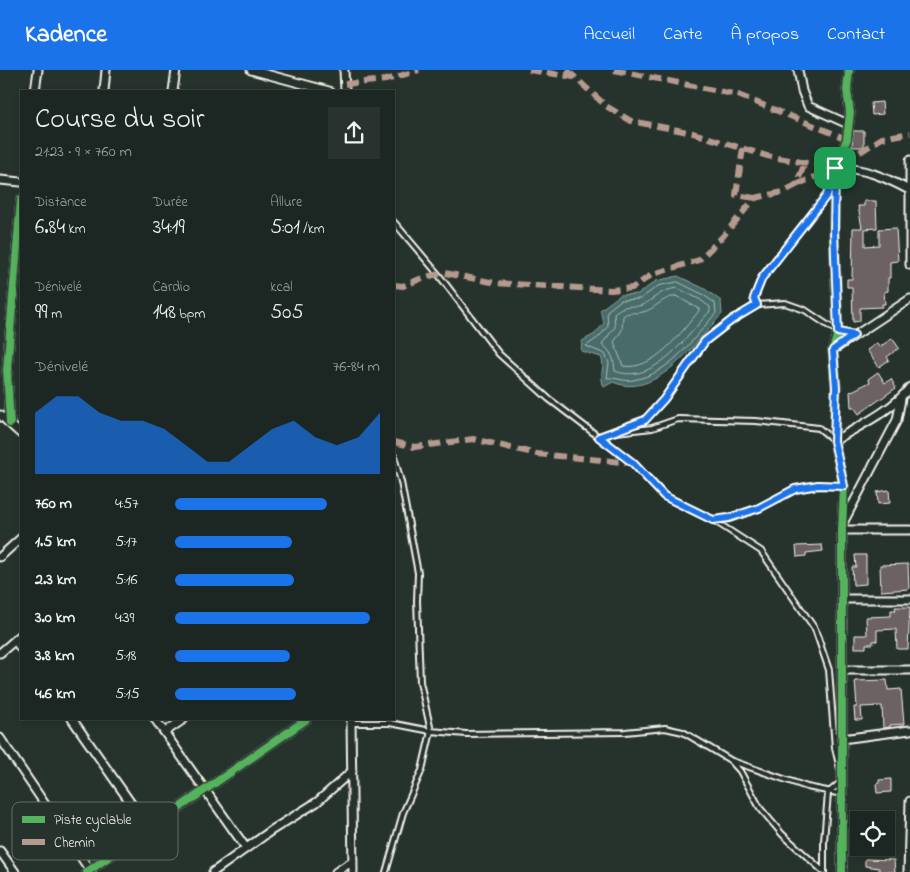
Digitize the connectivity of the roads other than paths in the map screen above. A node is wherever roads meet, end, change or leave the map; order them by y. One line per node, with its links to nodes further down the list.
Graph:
1 (38, 70): 8 (street)
2 (106, 70): 9 (street)
3 (176, 70): 10 (street)
4 (251, 70): 11 (street)
5 (344, 70): 12 (street)
6 (798, 70): 13 (street)
7 (849, 70): 13 (street)
8 (35, 90)
9 (104, 90)
10 (173, 90)
11 (325, 90)
12 (345, 90)
13 (848, 124): 15 (street)
14 (910, 160): 18 (street)
15 (835, 168): 18 (street); 23 (lane); 24 (street)
16 (0, 180): 17 (street)
17 (20, 182)
18 (909, 190): 21 (street)
19 (20, 211): 30 (street)
20 (395, 223): 33 (lane)
21 (910, 265)
22 (910, 299): 25 (street)
23 (757, 305): 24 (lane); 32 (lane)
24 (838, 332): 25 (street); 26 (street)
25 (854, 335): 26 (street)
26 (833, 350): 34 (street)
27 (910, 387): 28 (street)
28 (901, 399): 34 (street); 38 (street)
29 (0, 416): 30 (street)
30 (10, 423): 31 (street)
31 (20, 433)
32 (609, 433): 33 (lane); 34 (lane)
33 (599, 437): 37 (lane)
34 (834, 441): 36 (street)
35 (395, 460): 54 (lane)
36 (844, 486): 37 (lane); 38 (street)
37 (713, 520): 60 (lane)
38 (842, 528): 39 (street); 42 (street)
39 (910, 530)
40 (20, 539): 41 (street)
41 (0, 557)
42 (842, 599): 43 (street); 46 (street)
43 (910, 599)
44 (18, 638): 45 (street)
45 (0, 653)
46 (842, 670): 47 (street); 57 (street)
47 (910, 670)
48 (73, 720): 66 (street)
49 (157, 720): 55 (street)
50 (183, 720): 55 (street)
51 (305, 720): 61 (street)
52 (352, 721): 54 (lane); 59 (street)
53 (910, 730): 57 (street)
54 (430, 731): 58 (lane); 78 (lane)
55 (165, 732): 61 (street)
56 (0, 738): 65 (street)
57 (842, 739): 60 (street)
58 (730, 760): 62 (lane); 79 (lane)
59 (352, 771): 68 (street); 72 (street)
60 (842, 781): 62 (lane); 63 (street)
61 (204, 791): 67 (street); 68 (street)
62 (828, 792): 63 (lane); 79 (lane)
63 (842, 794): 80 (street)
64 (910, 801): 81 (street)
65 (43, 802)
66 (130, 802)
67 (178, 809)
68 (246, 848): 75 (street)
69 (0, 851): 74 (street)
70 (82, 860): 73 (street)
71 (105, 860): 73 (street)
72 (353, 861): 76 (street); 77 (street)
73 (89, 871)
74 (16, 872)
75 (213, 872)
76 (336, 872)
77 (353, 872)
78 (386, 872)
79 (824, 872)
80 (842, 872)
81 (908, 872)

